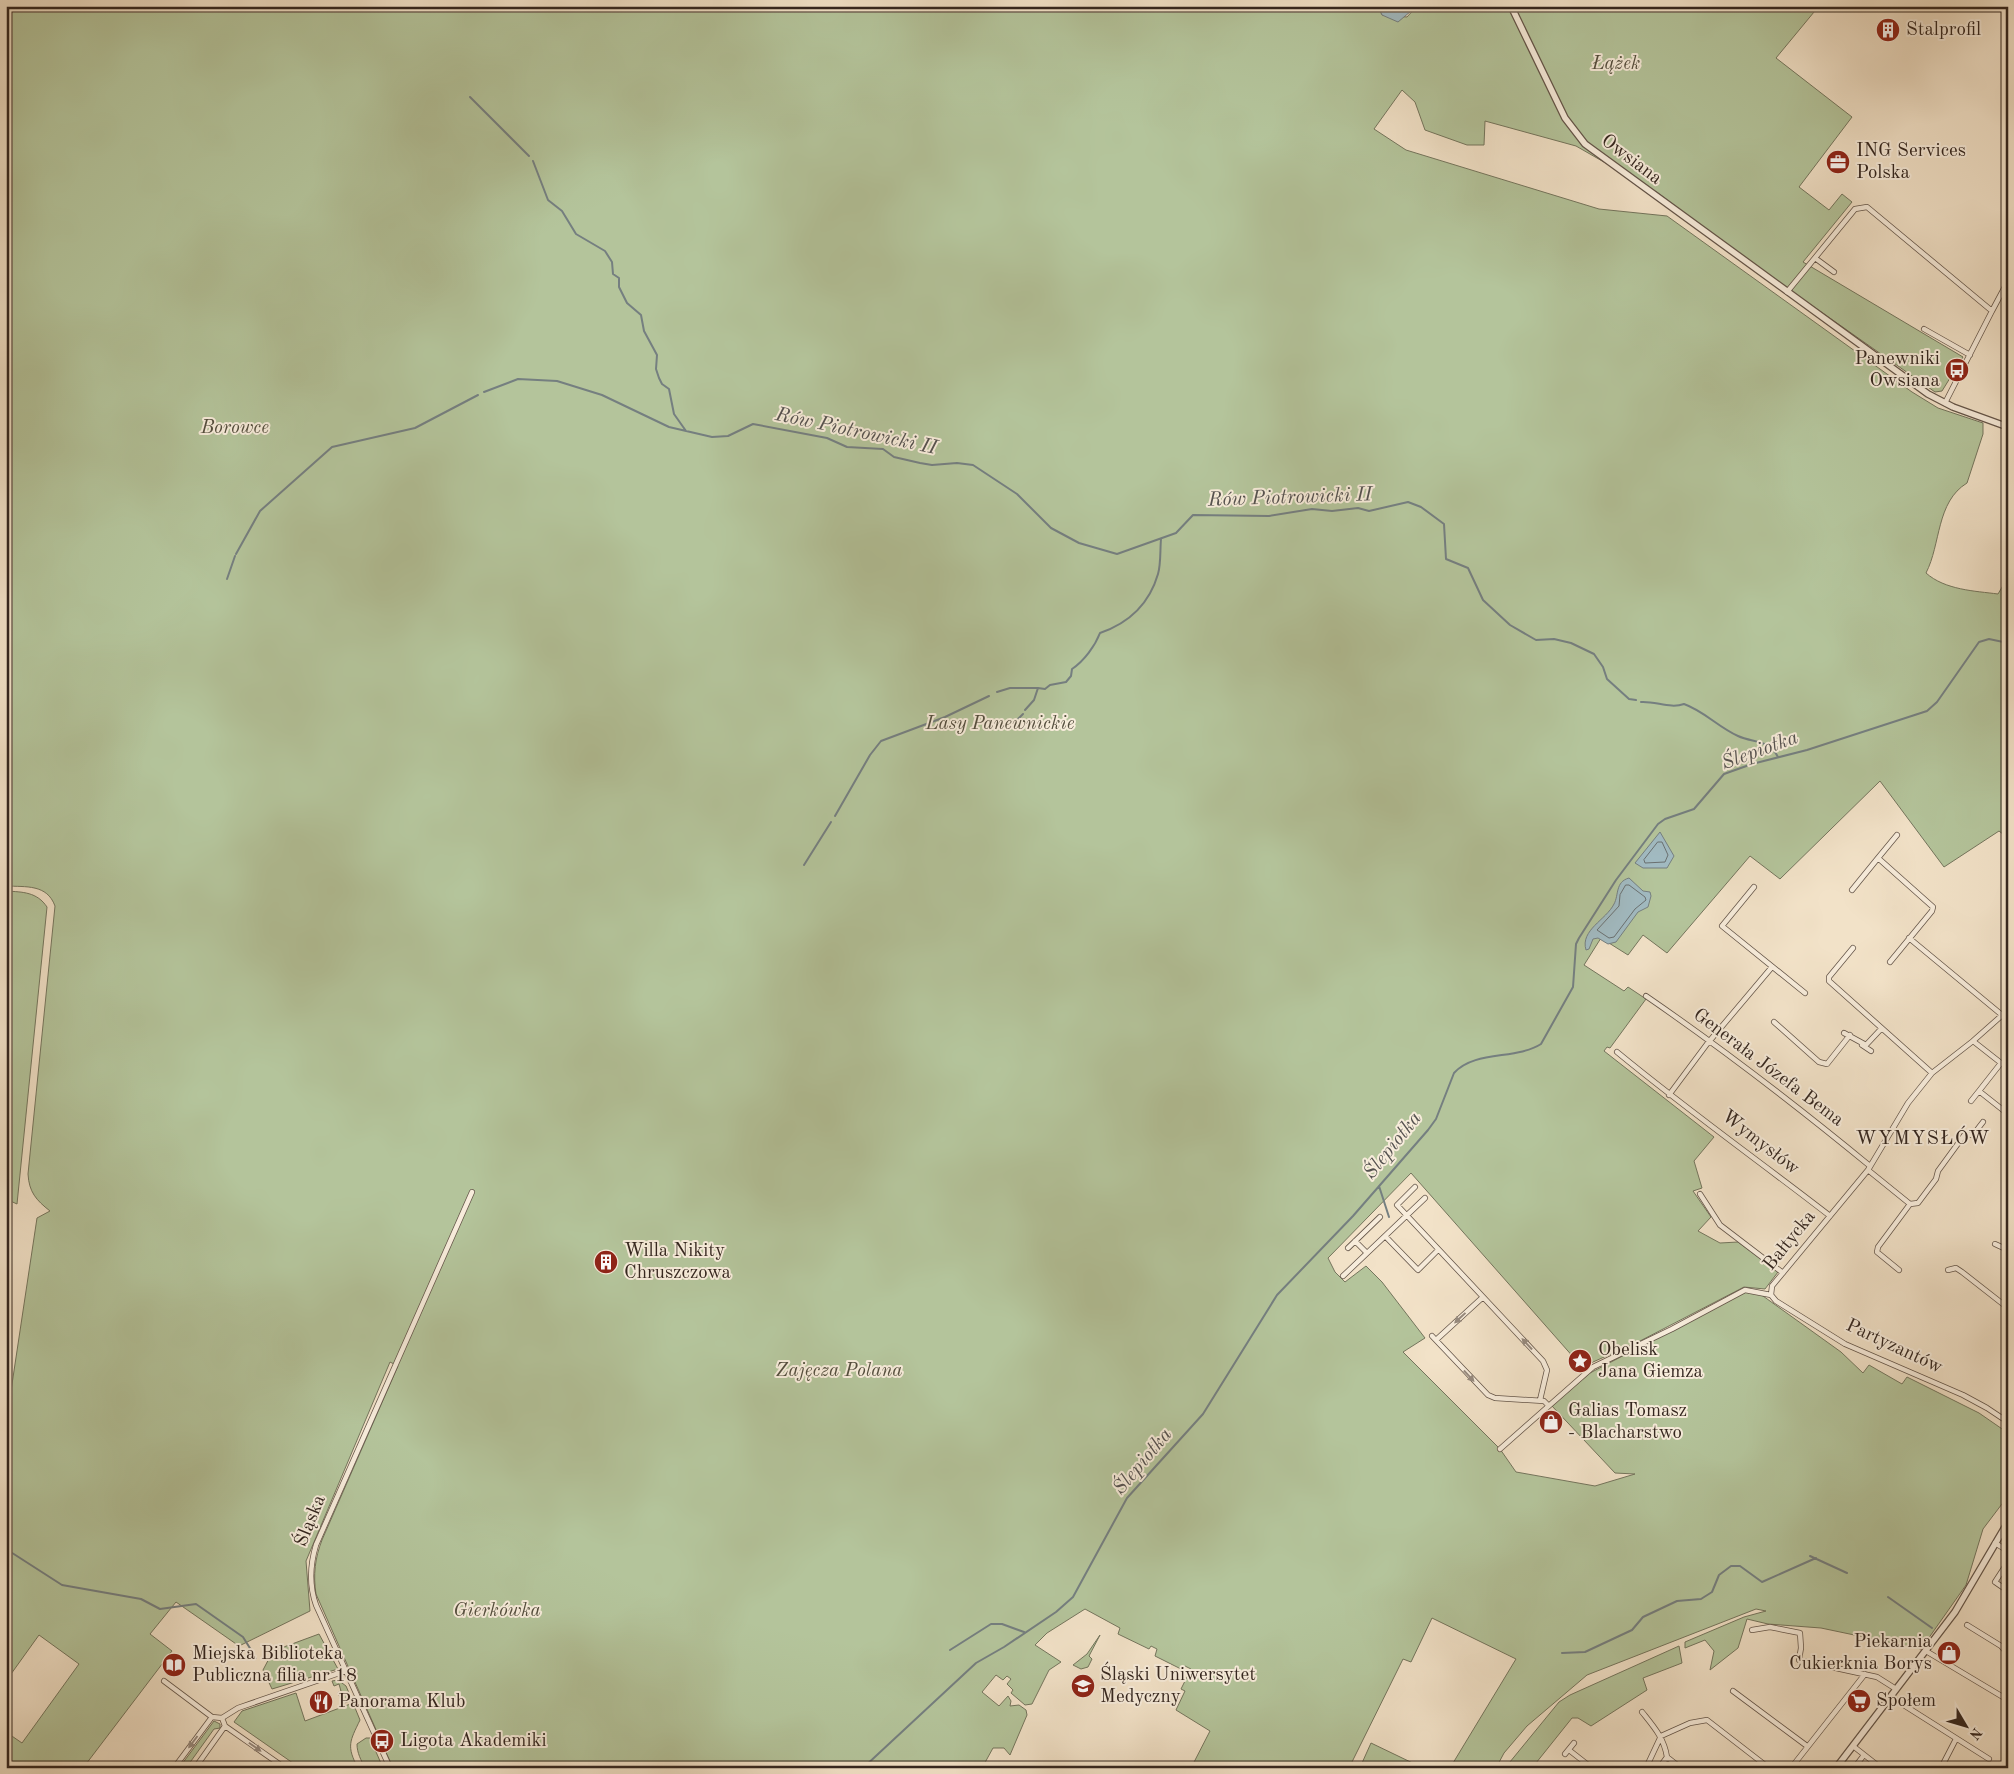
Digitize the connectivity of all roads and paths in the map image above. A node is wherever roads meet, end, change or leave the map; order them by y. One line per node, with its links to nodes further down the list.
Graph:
1 (1511, 6): 5 (street, Owsiana)
2 (1815, 258): 3 (street); 5 (street); 6 (street)
3 (1834, 272)
4 (2008, 281): 6 (street)
5 (1787, 292): 9 (street, Owsiana)
6 (1992, 311): 8 (street)
7 (1924, 329): 8 (street)
8 (1970, 355): 9 (street)
9 (1945, 403): 10 (street, Owsiana)
10 (2008, 427)
11 (1897, 836): 12 (street)
12 (1878, 858): 14 (street); 15 (street)
13 (1754, 887): 18 (street)
14 (1852, 890)
15 (1909, 938): 17 (street); 22 (street)
16 (1853, 948): 24 (street)
17 (1890, 962)
18 (1772, 967): 19 (street); 27 (street)
19 (1805, 993)
20 (1646, 996): 27 (street, Generała Józefa Bema)
21 (2008, 1010): 22 (street, Bałtycka)
22 (2002, 1015): 28 (street, Bałtycka)
23 (1774, 1022): 26 (street)
24 (1881, 1029): 29 (street); 32 (street)
25 (1844, 1033): 26 (street)
26 (1850, 1035): 29 (street)
27 (1711, 1041): 34 (street); 38 (street, Generała Józefa Bema)
28 (1973, 1041): 32 (street, Bałtycka); 33 (street)
29 (1862, 1045): 30 (street)
30 (1871, 1051)
31 (1617, 1052): 34 (street, Wymysłów)
32 (1932, 1073): 38 (street, Bałtycka)
33 (1978, 1091): 35 (street); 36 (street)
34 (1670, 1095): 45 (street, Wymysłów)
35 (1971, 1101)
36 (2008, 1114)
37 (1983, 1122): 43 (street)
38 (1869, 1168): 43 (street, Generała Józefa Bema); 45 (street, Bałtycka)
39 (1415, 1187): 44 (street)
40 (472, 1192): 74 (street, Śląska)
41 (1700, 1194): 56 (street)
42 (1425, 1198): 44 (street)
43 (1910, 1204): 54 (street)
44 (1407, 1216): 47 (street); 51 (street)
45 (1830, 1216): 56 (street, Bałtycka)
46 (1380, 1217): 48 (street)
47 (1385, 1236): 51 (street); 53 (street)
48 (1355, 1241): 50 (street); 53 (street)
49 (1995, 1244): 52 (street)
50 (1348, 1248)
51 (1438, 1250): 59 (street)
52 (2008, 1250)
53 (1367, 1253): 57 (street)
54 (1898, 1270)
55 (1948, 1270): 60 (street)
56 (1783, 1273): 58 (street, Bałtycka)
57 (1343, 1276)
58 (1771, 1295): 62 (street, Bałtycka); 63 (street, Partyzantów)
59 (1483, 1297): 61 (street, one-way to 59); 61 (street, one-way to 61)
60 (2008, 1308)
61 (1540, 1400): 62 (street)
62 (1548, 1405): 64 (street, Bałtycka)
63 (2008, 1422)
64 (1500, 1449)
65 (2008, 1522): 66 (street)
66 (1995, 1543): 67 (street); 72 (street)
67 (2008, 1551)
68 (2008, 1562): 69 (street)
69 (2008, 1591)
70 (1967, 1625): 73 (street)
71 (1752, 1630): 75 (street)
72 (1926, 1651): 77 (street); 80 (street)
73 (2008, 1654)
74 (345, 1671): 83 (street); 98 (street, Śląska)
75 (1865, 1674): 77 (street); 88 (street)
76 (164, 1681): 82 (street)
77 (1896, 1689): 79 (street)
78 (1733, 1692): 88 (street)
79 (1891, 1696): 86 (street); 89 (street)
80 (2008, 1700)
81 (1642, 1712): 85 (street)
82 (212, 1717): 83 (street); 94 (street, one-way to 94)
83 (222, 1718): 84 (street)
84 (225, 1726): 93 (street); 97 (street, one-way to 97)
85 (1661, 1736): 91 (street); 100 (street); 103 (street)
86 (1956, 1739): 92 (street); 108 (street)
87 (1574, 1743): 99 (street)
88 (1808, 1746): 104 (street)
89 (1853, 1746): 90 (street); 105 (street)
90 (1864, 1755): 106 (street); 107 (street)
91 (1667, 1757): 101 (street); 102 (street)
92 (1989, 1759)
93 (199, 1763): 95 (street); 96 (street)
94 (174, 1768)
95 (196, 1768)
96 (206, 1768)
97 (285, 1768)
98 (390, 1768)
99 (1592, 1768)
100 (1646, 1768)
101 (1659, 1768)
102 (1681, 1768)
103 (1769, 1768)
104 (1791, 1768)
105 (1836, 1768)
106 (1854, 1768)
107 (1881, 1768)
108 (1941, 1768)

